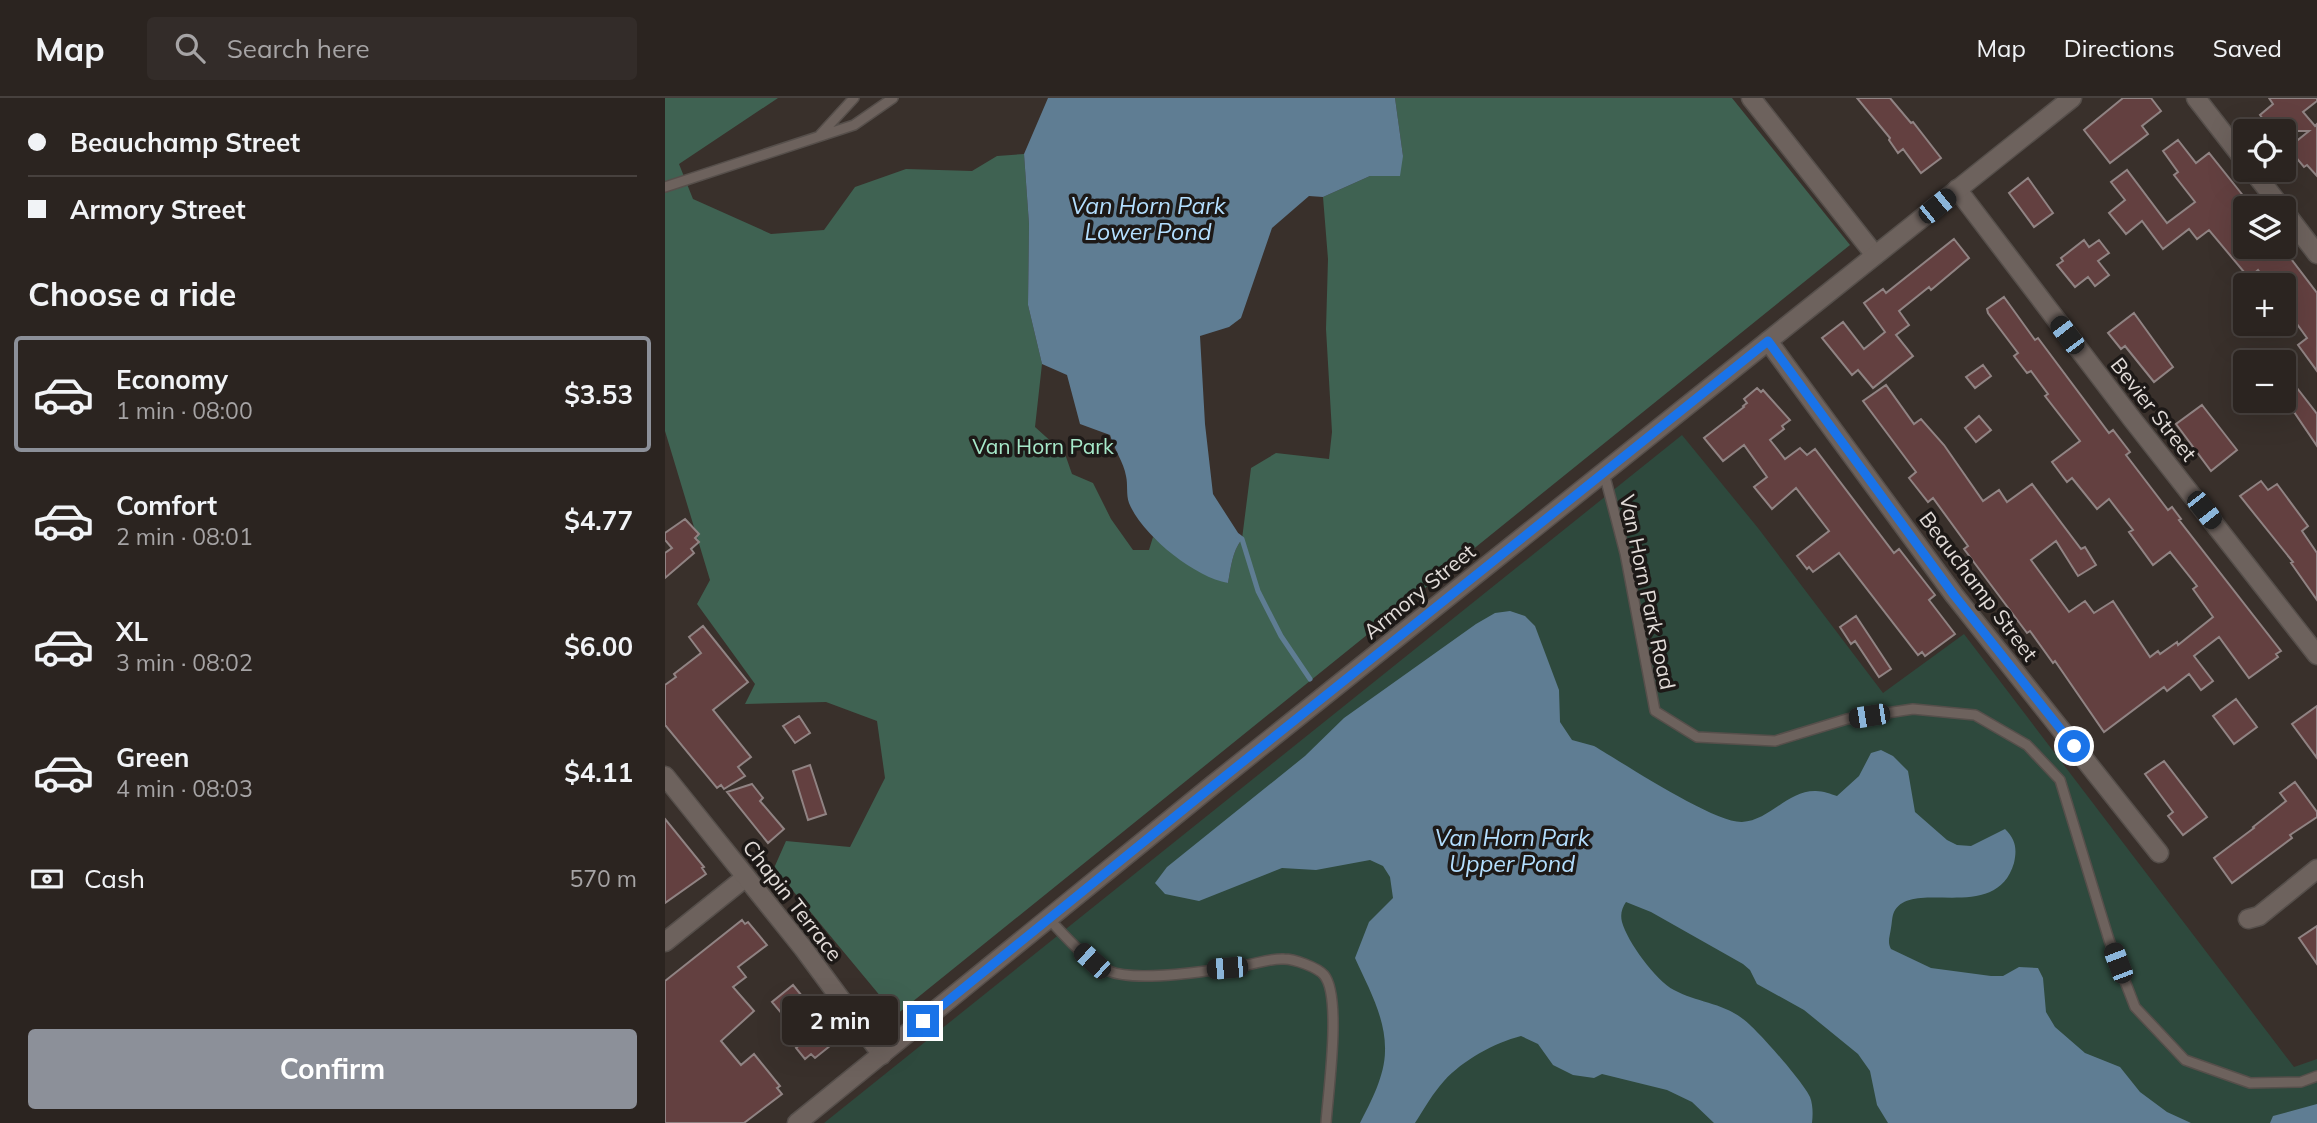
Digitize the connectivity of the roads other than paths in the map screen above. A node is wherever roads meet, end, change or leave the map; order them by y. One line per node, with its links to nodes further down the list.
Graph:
1 (854, 98): 6 (lane)
2 (893, 98): 6 (lane)
3 (1751, 98): 14 (street)
4 (2072, 98): 10 (street, Armory Street)
5 (2196, 98): 7 (street)
6 (819, 137): 9 (lane)
7 (2233, 146)
8 (2262, 182): 11 (street)
9 (665, 187)
10 (1957, 189): 14 (street, Armory Street); 17 (street, Bevier Street)
11 (2273, 196)
12 (2296, 226): 13 (street)
13 (2317, 254)
14 (1875, 256): 15 (street, Armory Street)
15 (1768, 341): 16 (street, Armory Street); 19 (street, Beauchamp Street)
16 (1604, 472): 22 (street, Armory Street); 26 (lane, Van Horn Park Road)
17 (2317, 655)
18 (665, 776): 21 (street, Chapin Terrace)
19 (2159, 853)
20 (2317, 869): 23 (street)
21 (746, 877): 24 (street); 25 (street, Chapin Terrace)
22 (1048, 918): 25 (street, Armory Street); 28 (lane)
23 (2248, 919)
24 (665, 942)
25 (881, 1055): 27 (street, Armory Street)
26 (2317, 1076)
27 (797, 1123)
28 (1326, 1123)

